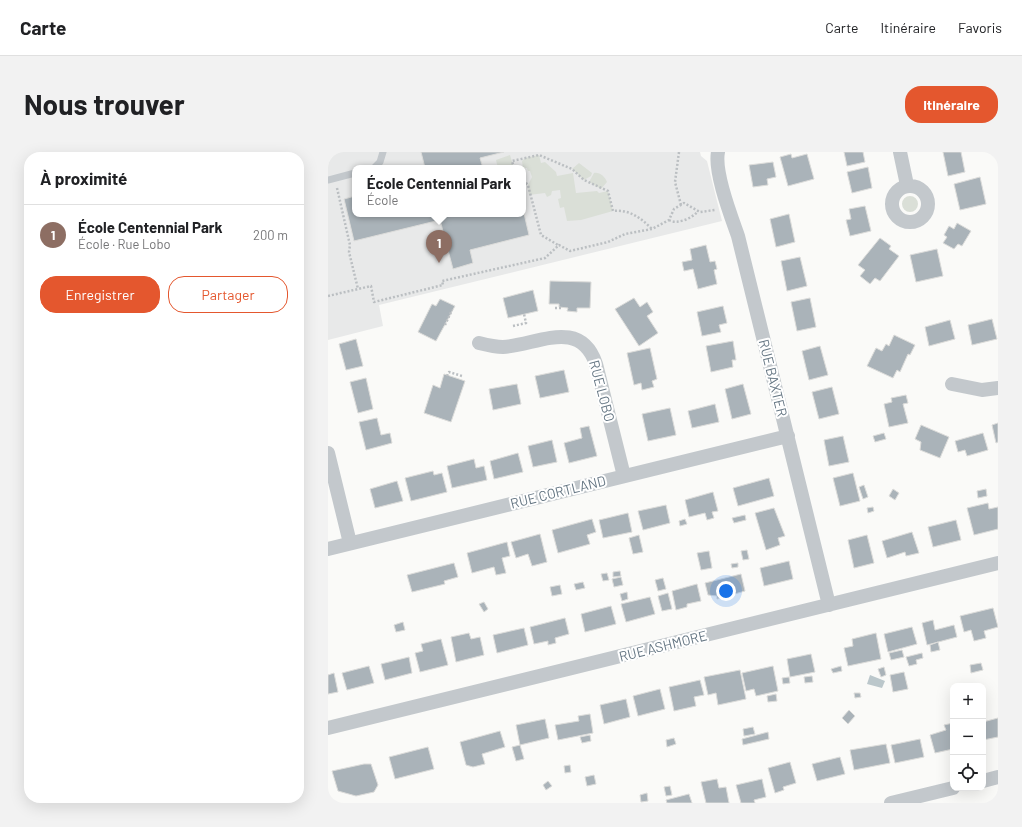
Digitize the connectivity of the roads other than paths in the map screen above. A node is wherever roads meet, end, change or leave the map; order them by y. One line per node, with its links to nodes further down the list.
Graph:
1 (383, 152): 4 (lane)
2 (718, 152): 11 (street, RUE BAXTER)
3 (900, 152): 7 (street)
4 (377, 165)
5 (352, 174): 6 (lane)
6 (328, 180)
7 (907, 186)
8 (479, 343): 13 (street, RUE LOBO)
9 (952, 384): 10 (street)
10 (998, 388)
11 (788, 436): 13 (street, RUE CORTLAND); 17 (street, RUE BAXTER)
12 (328, 453): 14 (street)
13 (624, 476): 14 (street, RUE CORTLAND)
14 (350, 543): 15 (street, RUE CORTLAND)
15 (328, 549)
16 (998, 563): 17 (street, RUE ASHMORE)
17 (829, 605): 18 (street, RUE ASHMORE)
18 (328, 728)
19 (998, 777): 20 (street)
20 (986, 780)
21 (950, 789): 22 (street)
22 (891, 803)

